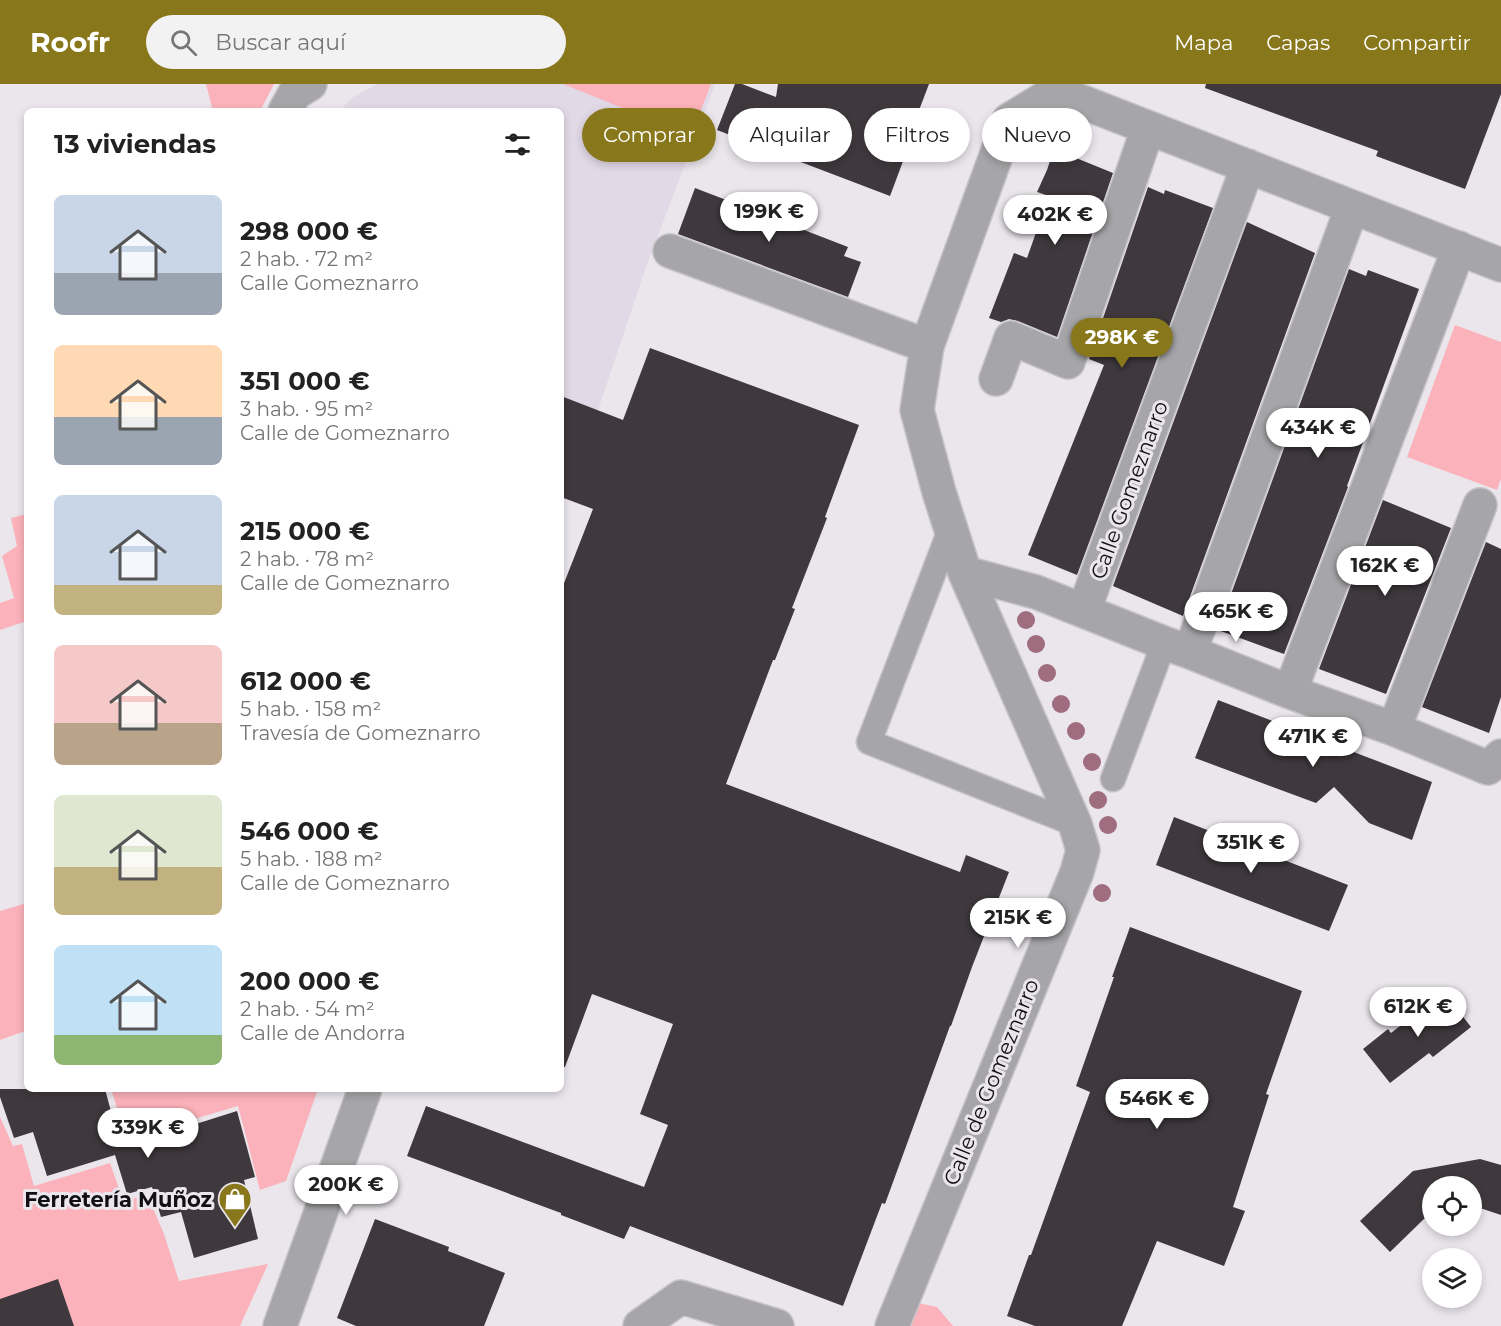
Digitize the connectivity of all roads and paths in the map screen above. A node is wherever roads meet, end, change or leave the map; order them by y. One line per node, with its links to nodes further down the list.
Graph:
1 (310, 84): 2 (street)
2 (287, 108)
3 (1148, 128): 4 (street); 9 (street); 10 (street)
4 (1248, 166): 5 (street); 14 (street, Calle Gomeznarro)
5 (1352, 207): 6 (street); 15 (street)
6 (1459, 248): 8 (street); 16 (street)
7 (670, 251): 9 (street)
8 (1501, 265)
9 (927, 346): 12 (street)
10 (996, 379)
11 (1480, 505): 17 (street)
12 (950, 530): 13 (street); 20 (lane)
13 (965, 573): 14 (street); 20 (street, Calle de Gomeznarro)
14 (1084, 610): 15 (street)
15 (1177, 648): 16 (street); 19 (lane)
16 (1290, 692): 17 (street)
17 (1394, 729): 18 (street)
18 (1495, 762)
19 (1113, 779)
20 (1075, 824): 25 (street, Calle de Gomeznarro)
21 (364, 1092): 22 (street)
22 (280, 1326)
23 (640, 1326): 24 (street)
24 (777, 1326)
25 (892, 1326)

